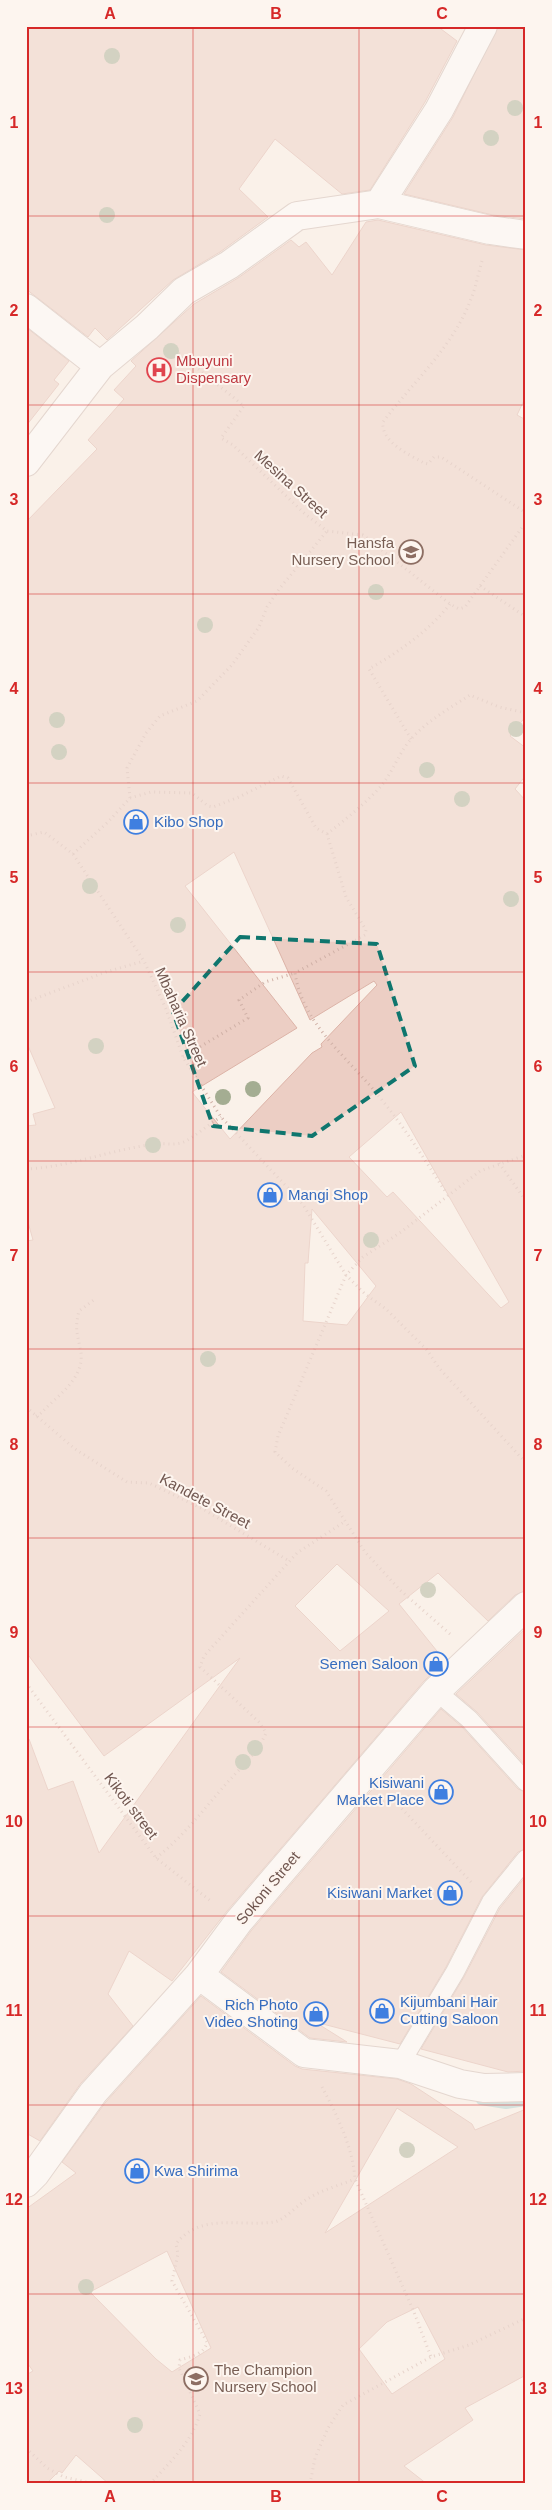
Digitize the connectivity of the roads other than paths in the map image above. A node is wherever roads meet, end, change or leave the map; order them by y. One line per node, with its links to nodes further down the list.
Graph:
1 (483, 26): 2 (street)
2 (379, 204): 3 (street); 5 (street)
3 (526, 235)
4 (26, 308): 5 (street)
5 (100, 366): 6 (street)
6 (26, 462)
7 (526, 1606): 8 (street, Sokoni Street)
8 (436, 1691): 9 (lane); 11 (street, Sokoni Street)
9 (526, 1782)
10 (526, 1859): 12 (lane)
11 (199, 1975): 12 (street); 14 (street, Sokoni Street)
12 (400, 2064): 13 (street)
13 (526, 2087)
14 (26, 2183)

